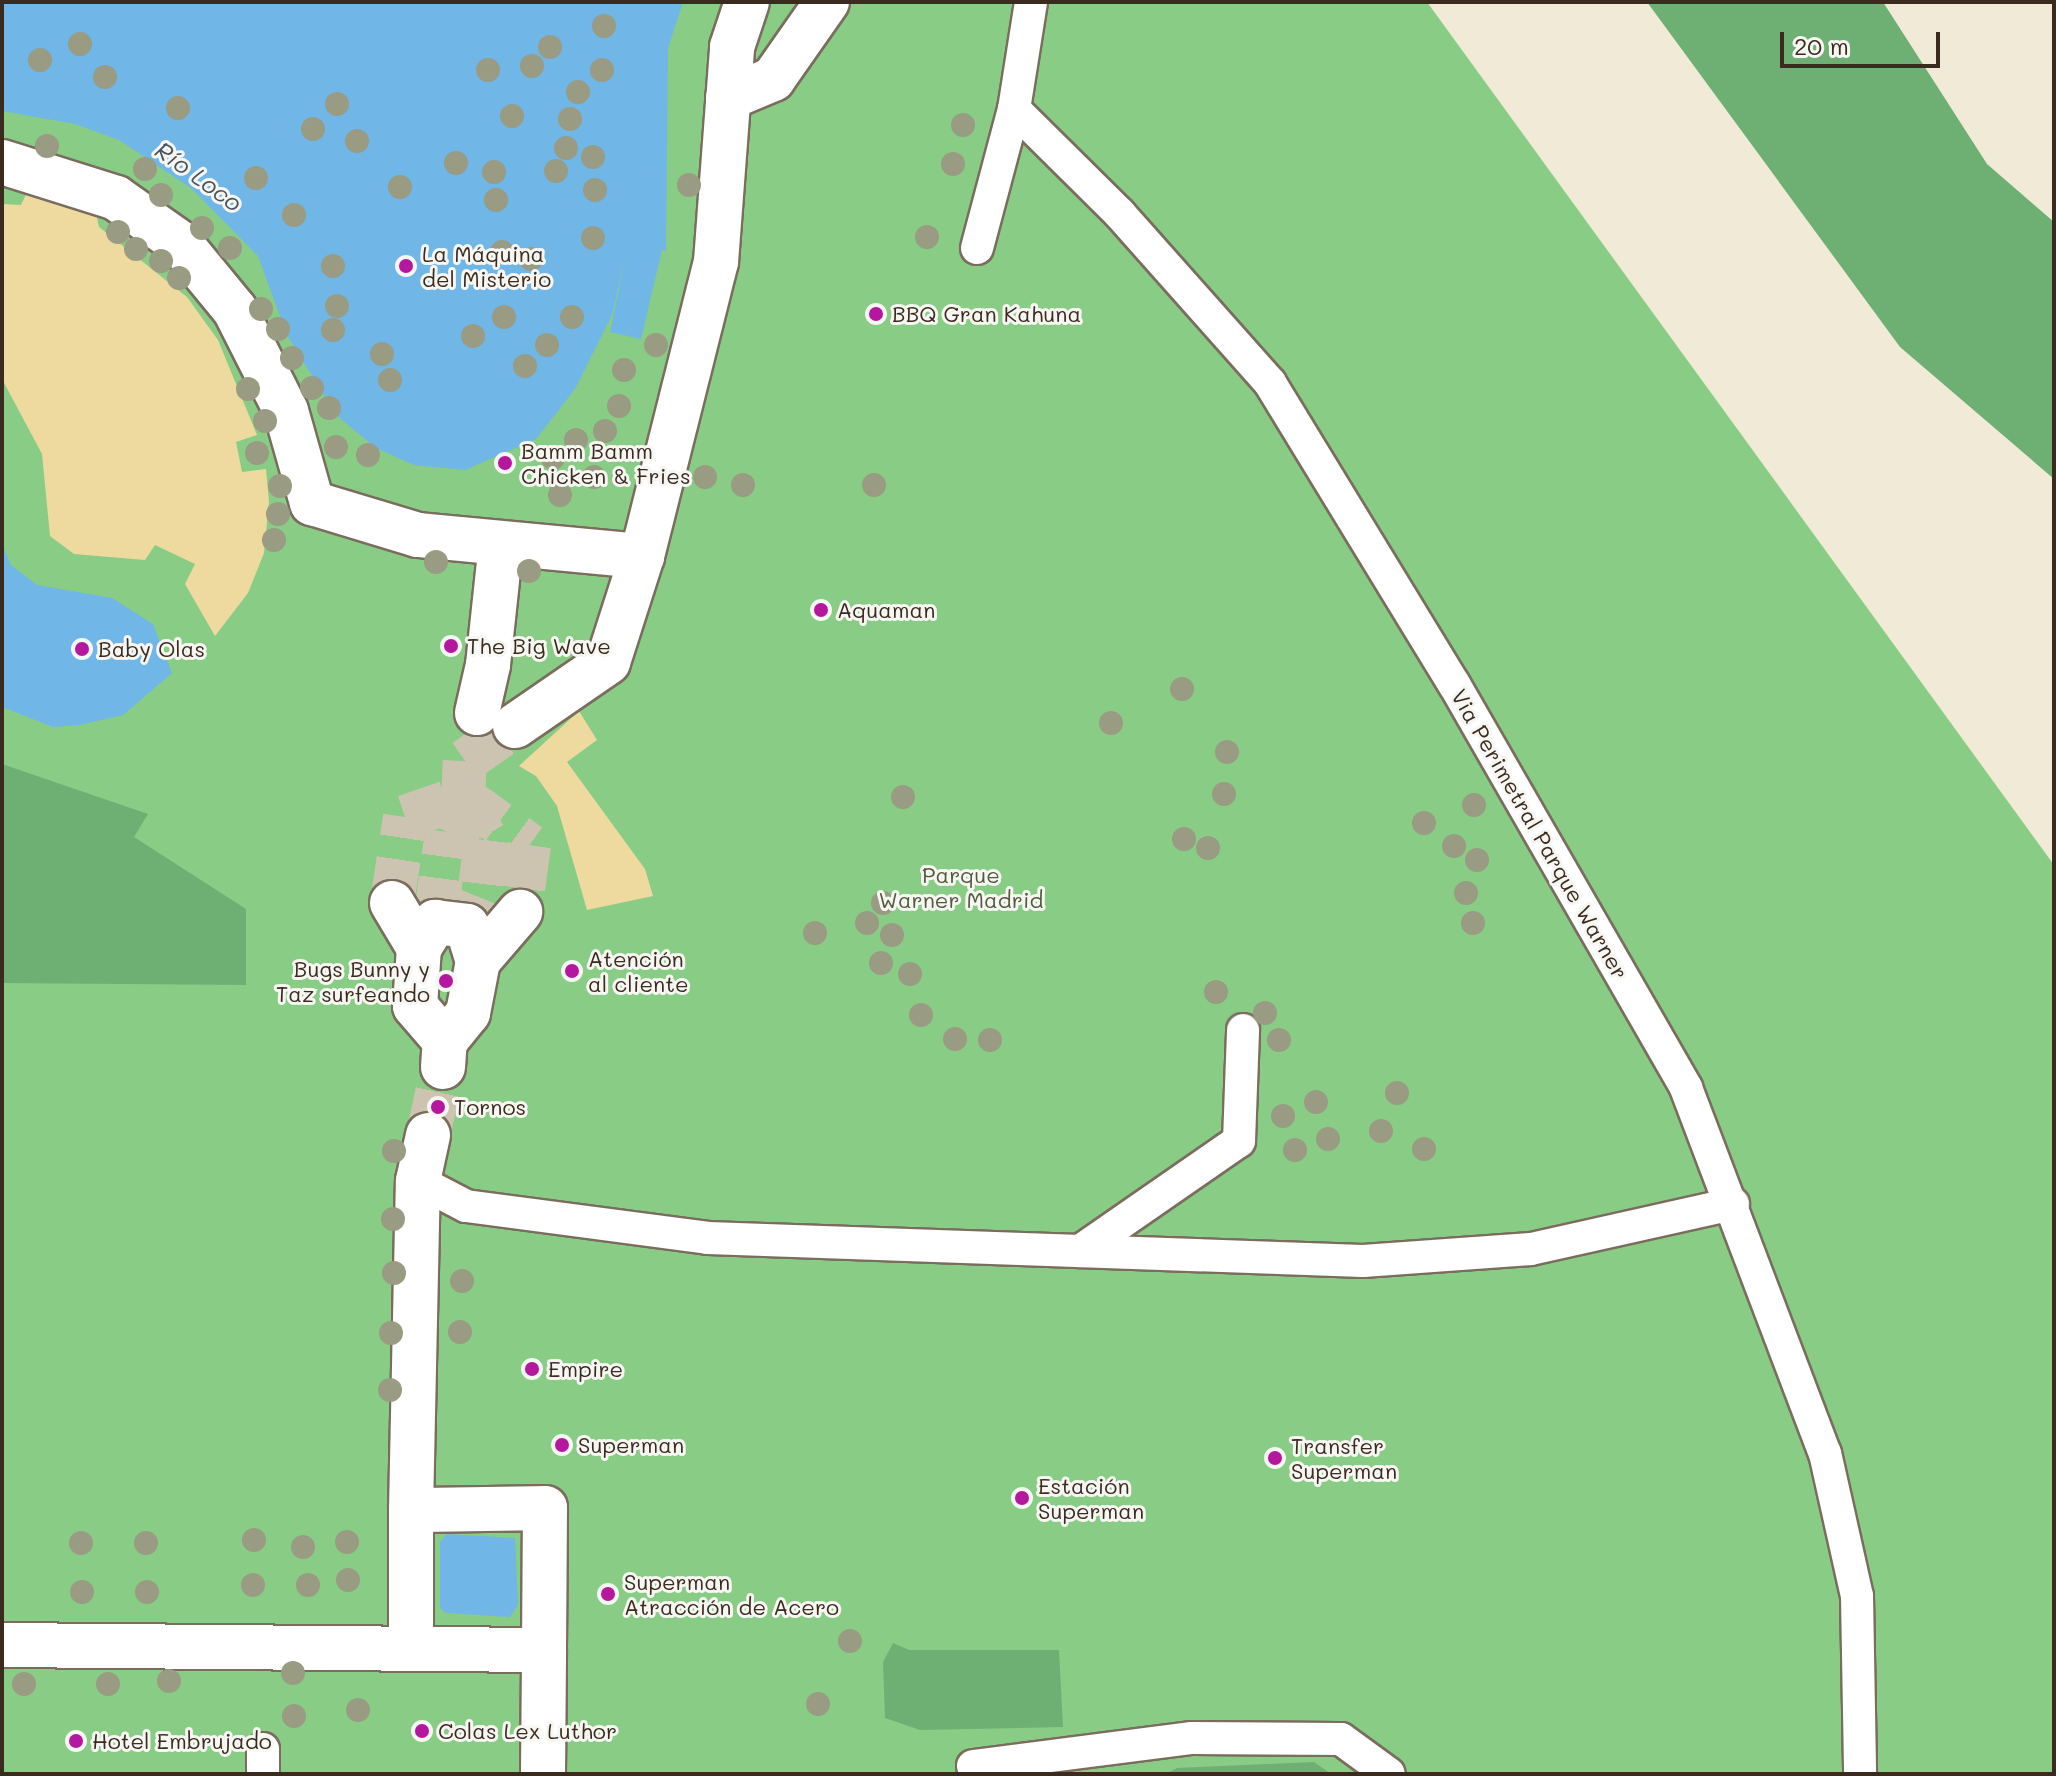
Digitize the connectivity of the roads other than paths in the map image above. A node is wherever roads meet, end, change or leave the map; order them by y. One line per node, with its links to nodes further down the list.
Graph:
1 (747, 2): 4 (street)
2 (827, 2): 4 (street)
3 (1031, 2): 5 (lane)
4 (728, 98): 9 (street)
5 (1014, 109): 7 (lane); 17 (lane, Via Perimetral Parque Warner)
6 (2, 162): 8 (street)
7 (977, 248)
8 (501, 544): 9 (street); 9 (street)
9 (642, 556)
10 (392, 903): 12 (street)
11 (520, 912): 13 (street)
12 (419, 948): 13 (street); 13 (street)
13 (478, 961)
14 (1243, 1030): 18 (lane)
15 (428, 1135): 16 (street)
16 (418, 1181): 18 (lane); 19 (street)
17 (1733, 1204): 18 (lane); 26 (lane, Via Perimetral Parque Warner)
18 (1080, 1251)
19 (411, 1510): 21 (street); 22 (street)
20 (2, 1645): 21 (street)
21 (411, 1648): 22 (street)
22 (544, 1650): 24 (street)
23 (973, 1766): 25 (lane)
24 (543, 1774)
25 (1389, 1774)
26 (1860, 1774)

